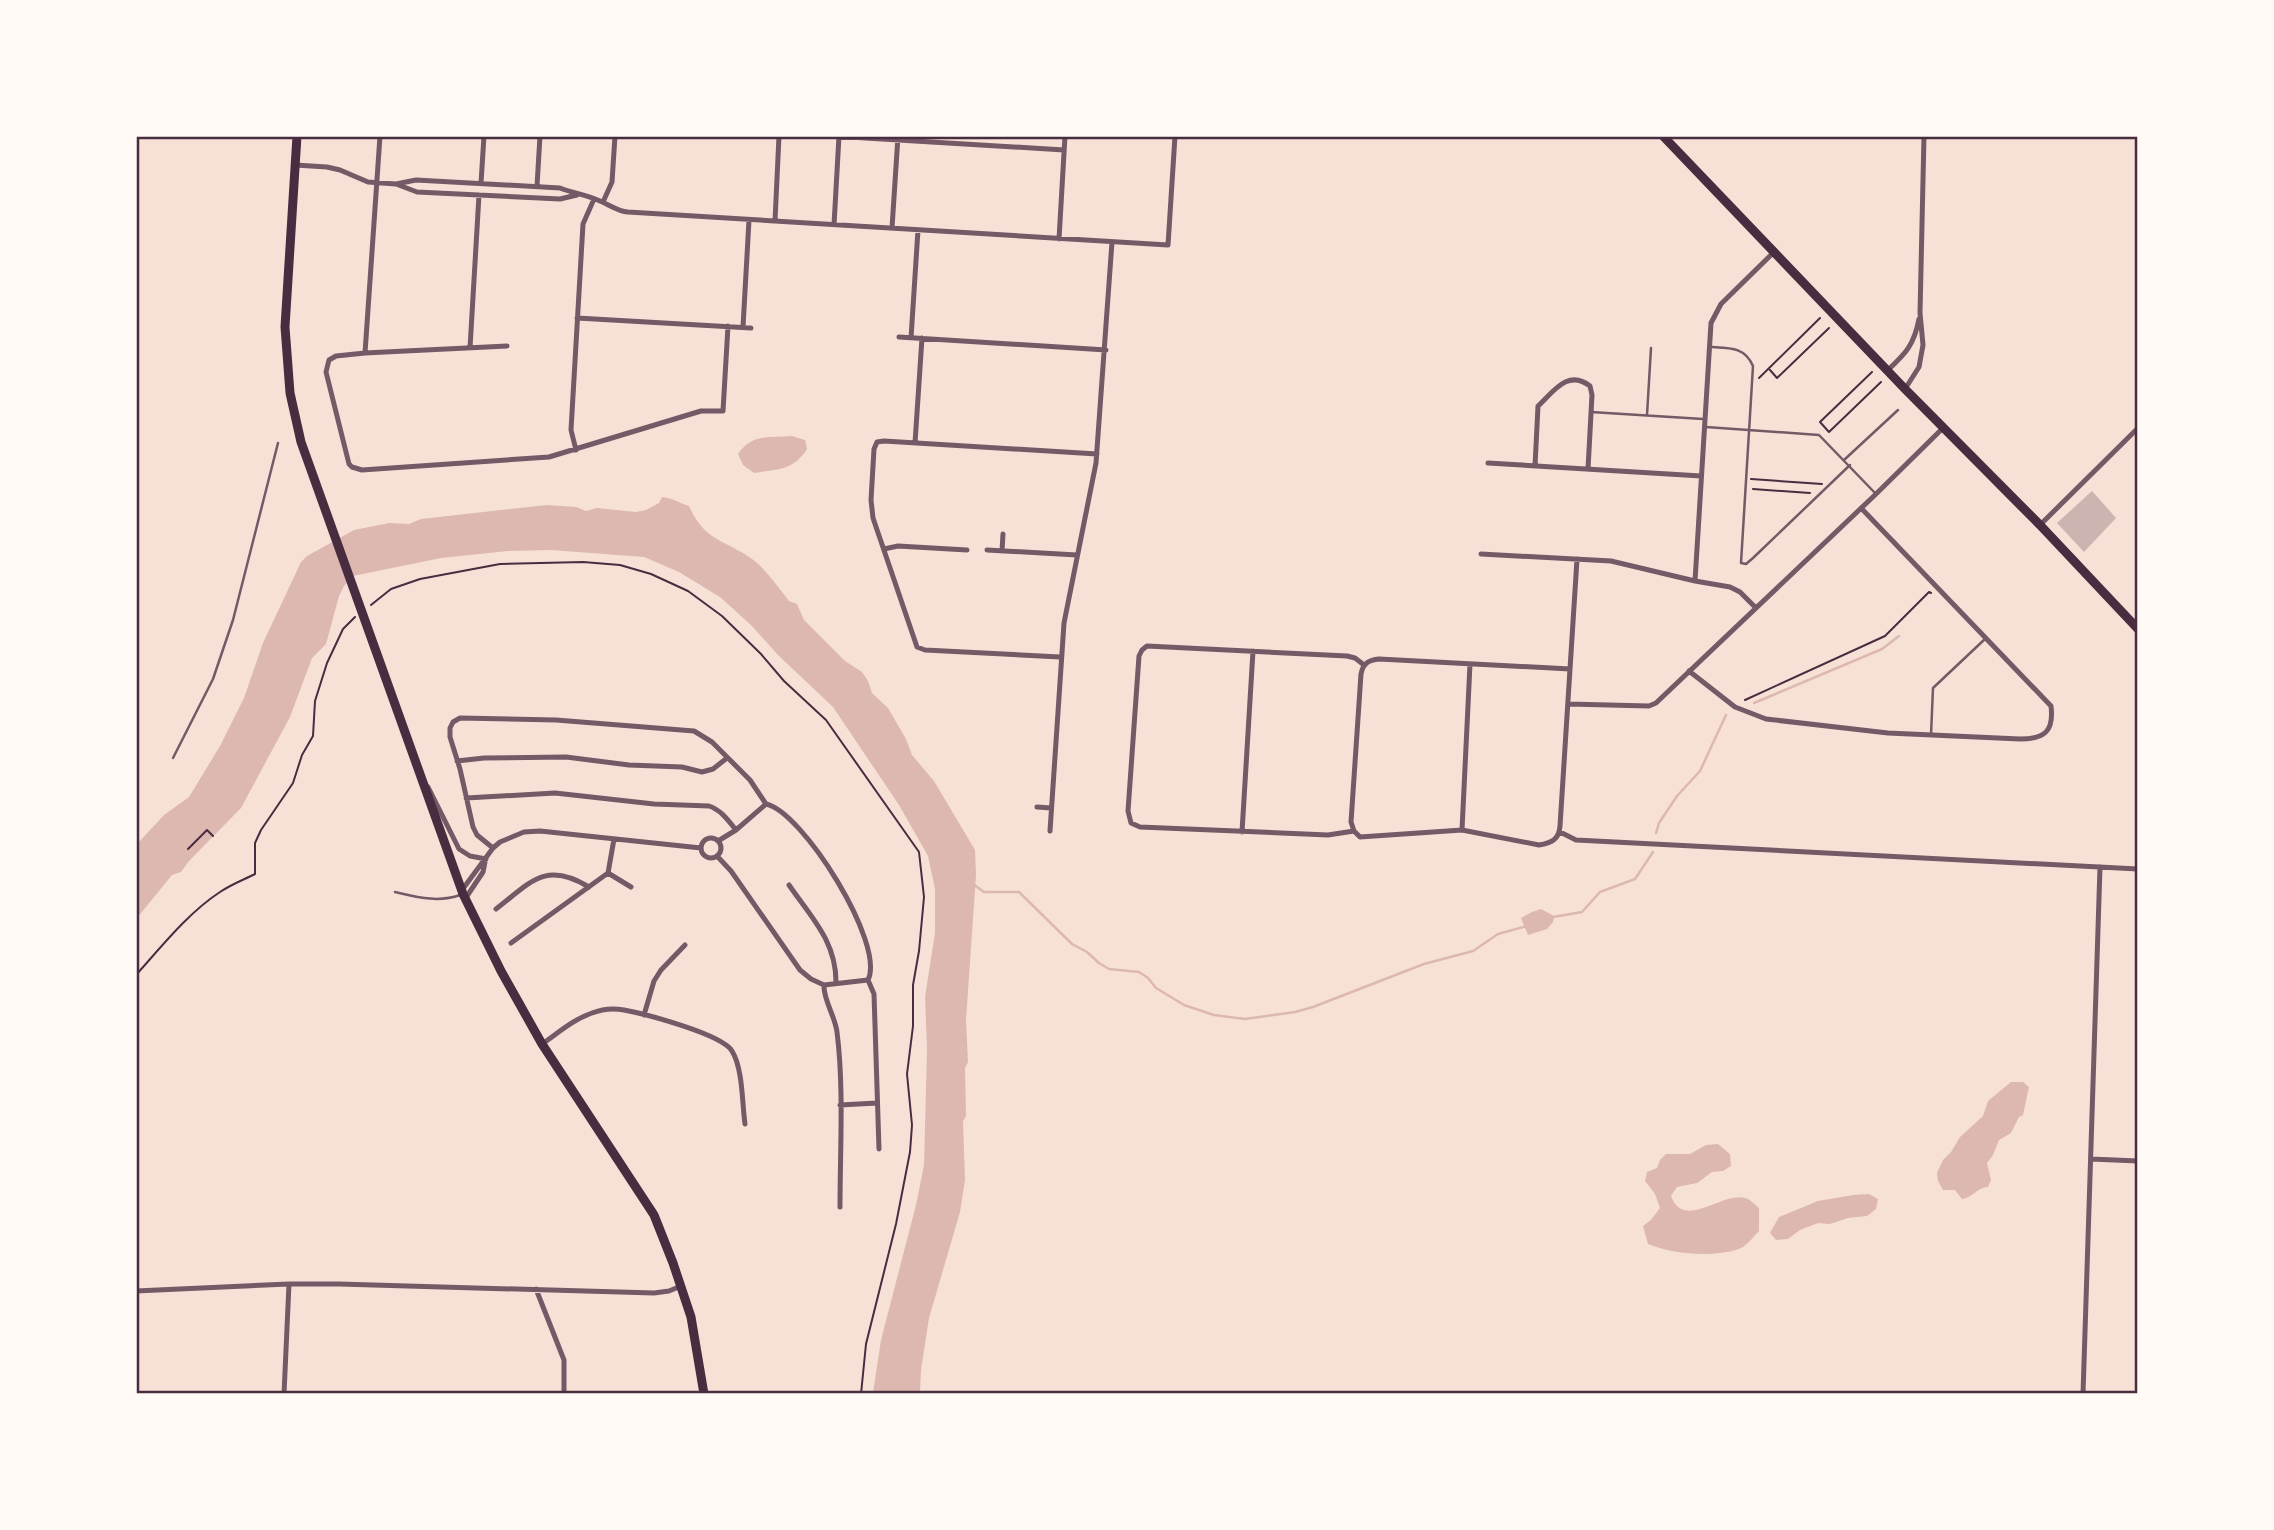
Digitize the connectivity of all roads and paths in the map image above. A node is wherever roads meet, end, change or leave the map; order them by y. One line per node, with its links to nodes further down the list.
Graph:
1 (297, 136): 17 (main road)
2 (380, 136): 18 (street)
3 (484, 136): 19 (street)
4 (540, 136): 21 (street)
5 (615, 136): 25 (street)
6 (779, 136): 27 (street)
7 (832, 136): 13 (street)
8 (961, 136): 15 (street)
9 (1065, 136): 16 (street)
10 (1174, 136): 32 (street)
11 (1663, 136): 33 (main road)
12 (1924, 136): 34 (street)
13 (839, 137): 14 (street); 28 (street)
14 (898, 138): 15 (street); 29 (street)
15 (961, 144): 16 (street)
16 (1064, 150): 31 (street)
17 (295, 165): 18 (street); 110 (main road)
18 (377, 183): 20 (street); 49 (street)
19 (481, 183): 20 (street); 21 (street)
20 (396, 184): 22 (street)
21 (537, 186): 23 (street)
22 (479, 195): 23 (street); 46 (street)
23 (577, 195): 24 (street)
24 (594, 199): 25 (street); 35 (street)
25 (603, 202): 26 (street)
26 (749, 220): 27 (street); 38 (street)
27 (775, 221): 28 (street)
28 (834, 225): 29 (street)
29 (892, 228): 30 (street)
30 (918, 230): 31 (street); 42 (street)
31 (1059, 239): 32 (street)
32 (1112, 242): 48 (street)
33 (1774, 252): 45 (street); 51 (main road)
34 (1920, 313): 51 (street); 55 (street)
35 (577, 318): 37 (street); 68 (street)
36 (1820, 318): 50 (path)
37 (728, 326): 38 (street); 68 (street)
38 (743, 327): 39 (street)
39 (751, 328)
40 (1829, 328): 50 (path)
41 (900, 337): 42 (street)
42 (911, 338): 43 (street)
43 (922, 338): 48 (street); 67 (street)
44 (507, 346): 46 (street)
45 (1709, 346): 53 (lane); 59 (street)
46 (470, 348): 49 (street)
47 (1651, 348): 58 (lane)
48 (1106, 350): 69 (street)
49 (365, 354): 68 (street)
50 (1768, 369): 53 (path)
51 (1888, 370): 55 (main road)
52 (1872, 372): 64 (path)
53 (1752, 382): 63 (lane)
54 (1881, 382): 64 (path)
55 (1905, 389): 61 (main road)
56 (1898, 410): 70 (lane)
57 (1591, 412): 58 (lane); 73 (street); 74 (street)
58 (1647, 415): 59 (lane)
59 (1704, 419): 60 (street)
60 (1704, 427): 63 (lane); 75 (street)
61 (1943, 428): 80 (street); 82 (main road)
62 (2137, 428): 82 (street)
63 (1749, 430): 70 (lane); 78 (lane)
64 (1829, 432): 65 (path)
65 (1826, 435)
66 (278, 443): 107 (lane)
67 (915, 443): 69 (street); 84 (street)
68 (576, 450)
69 (1097, 454): 89 (street)
70 (1844, 460): 72 (lane)
71 (1488, 463): 73 (street)
72 (1850, 465): 77 (lane); 80 (lane)
73 (1535, 466): 74 (street)
74 (1588, 469): 75 (street)
75 (1701, 476): 91 (street)
76 (1750, 479): 77 (path)
77 (1830, 484): 78 (lane)
78 (1745, 489): 79 (path)
79 (1815, 493)
80 (1876, 494): 81 (street)
81 (1861, 508): 93 (street); 97 (street)
82 (2040, 525): 96 (main road)
83 (1003, 534): 87 (street)
84 (884, 550): 85 (street); 99 (street)
85 (967, 550)
86 (987, 550): 87 (street)
87 (1002, 551): 89 (street)
88 (1481, 554): 90 (street)
89 (1077, 555): 99 (street)
90 (1577, 559): 91 (street); 102 (street)
91 (1695, 581): 93 (street)
92 (1934, 591): 104 (path)
93 (1756, 608): 103 (street)
94 (365, 609): 160 (path)
95 (357, 616): 140 (path)
96 (2135, 623)
97 (1986, 638): 106 (lane); 106 (street)
98 (1253, 651): 101 (street); 119 (street); 119 (street)
99 (1060, 657): 114 (street)
100 (1470, 664): 101 (street); 102 (street); 116 (street)
101 (1364, 665): 118 (street)
102 (1570, 669): 105 (street)
103 (1689, 671): 105 (street); 106 (street)
104 (1745, 700)
105 (1568, 704): 120 (street)
106 (1931, 735)
107 (173, 758)
108 (727, 758): 109 (street); 109 (street); 112 (street)
109 (457, 761): 111 (street)
110 (420, 772): 128 (street); 136 (main road)
111 (466, 798): 115 (street); 124 (street)
112 (766, 804): 115 (street); 141 (street)
113 (1037, 807): 114 (street)
114 (1051, 808): 117 (street)
115 (736, 830): 123 (street)
116 (1462, 830): 118 (street); 120 (street)
117 (1050, 831)
118 (1354, 831): 119 (street)
119 (1242, 832)
120 (1560, 832): 129 (street)
121 (213, 836): 126 (path)
122 (614, 839): 124 (street); 125 (street); 131 (street)
123 (718, 841): 125 (street); 127 (street)
124 (492, 848): 128 (street)
125 (701, 848): 127 (street)
126 (188, 849)
127 (717, 856): 143 (street)
128 (485, 859): 136 (street)
129 (2100, 867): 130 (street); 150 (street)
130 (2137, 869)
131 (608, 873): 133 (street); 134 (street)
132 (789, 886): 142 (street)
133 (589, 887): 137 (street); 138 (street)
134 (631, 887)
135 (395, 892): 136 (lane)
136 (463, 894): 145 (main road)
137 (496, 909)
138 (511, 943)
139 (685, 945): 144 (street)
140 (136, 975)
141 (868, 979): 142 (street); 146 (street)
142 (836, 982): 143 (street)
143 (824, 985): 147 (street)
144 (644, 1015): 145 (street); 148 (street)
145 (542, 1044): 154 (main road)
146 (877, 1103): 147 (street); 149 (street)
147 (840, 1105): 152 (street)
148 (745, 1124)
149 (878, 1149)
150 (2091, 1159): 151 (street); 161 (street)
151 (2137, 1161)
152 (840, 1206)
153 (289, 1284): 155 (street); 156 (street); 157 (street)
154 (681, 1286): 155 (street); 159 (main road)
155 (536, 1289): 158 (street)
156 (137, 1291)
157 (284, 1394)
158 (564, 1394)
159 (704, 1394)
160 (861, 1394)
161 (2083, 1394)

